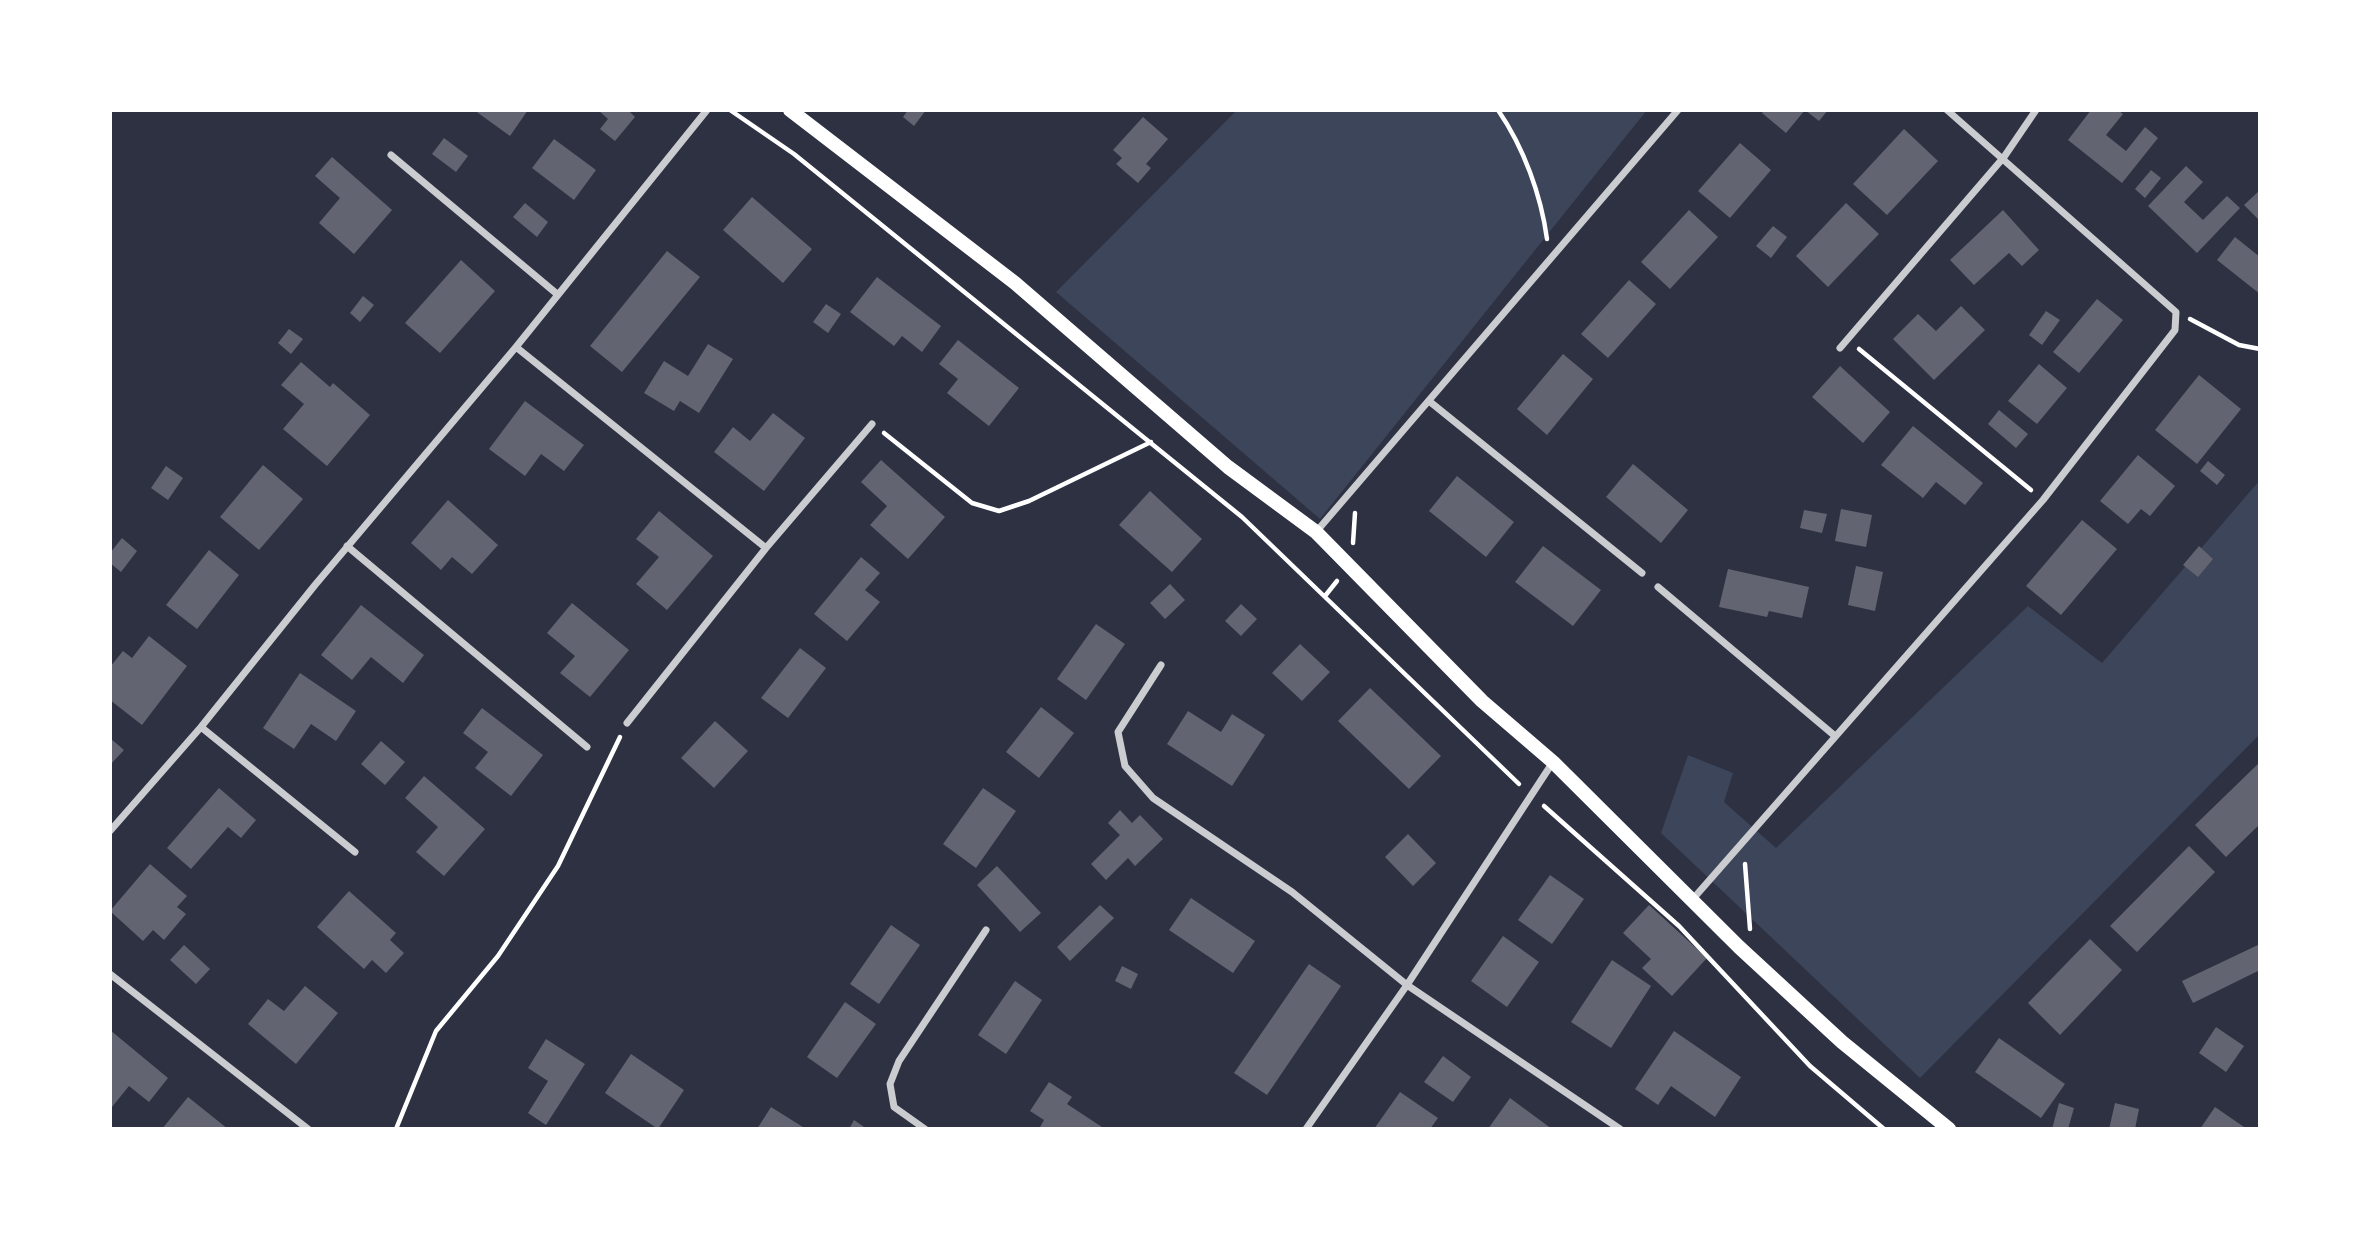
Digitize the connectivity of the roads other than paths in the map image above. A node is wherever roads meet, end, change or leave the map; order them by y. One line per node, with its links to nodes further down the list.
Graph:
1 (707, 110): 8 (street)
2 (790, 110): 13 (main road)
3 (1678, 110): 11 (street)
4 (1947, 110): 7 (street)
5 (2036, 110): 7 (street)
6 (391, 155): 8 (street)
7 (2004, 157): 10 (street); 21 (street)
8 (557, 294): 9 (street)
9 (516, 347): 14 (street); 15 (street)
10 (1840, 348)
11 (1429, 401): 13 (street); 16 (street)
12 (872, 424): 15 (street)
13 (1317, 532): 23 (main road)
14 (347, 546): 20 (street); 22 (street)
15 (766, 548): 19 (street)
16 (1642, 573)
17 (1658, 587): 21 (street)
18 (1161, 665): 29 (street)
19 (627, 723)
20 (201, 727): 24 (street); 25 (street)
21 (1835, 736): 26 (street)
22 (587, 747)
23 (1553, 762): 26 (main road); 29 (street)
24 (110, 831)
25 (355, 852)
26 (1691, 901): 34 (main road)
27 (986, 930): 31 (street)
28 (110, 974): 30 (street)
29 (1407, 985): 32 (street); 33 (street)
30 (308, 1129)
31 (925, 1129)
32 (1306, 1129)
33 (1620, 1129)
34 (1949, 1129)

